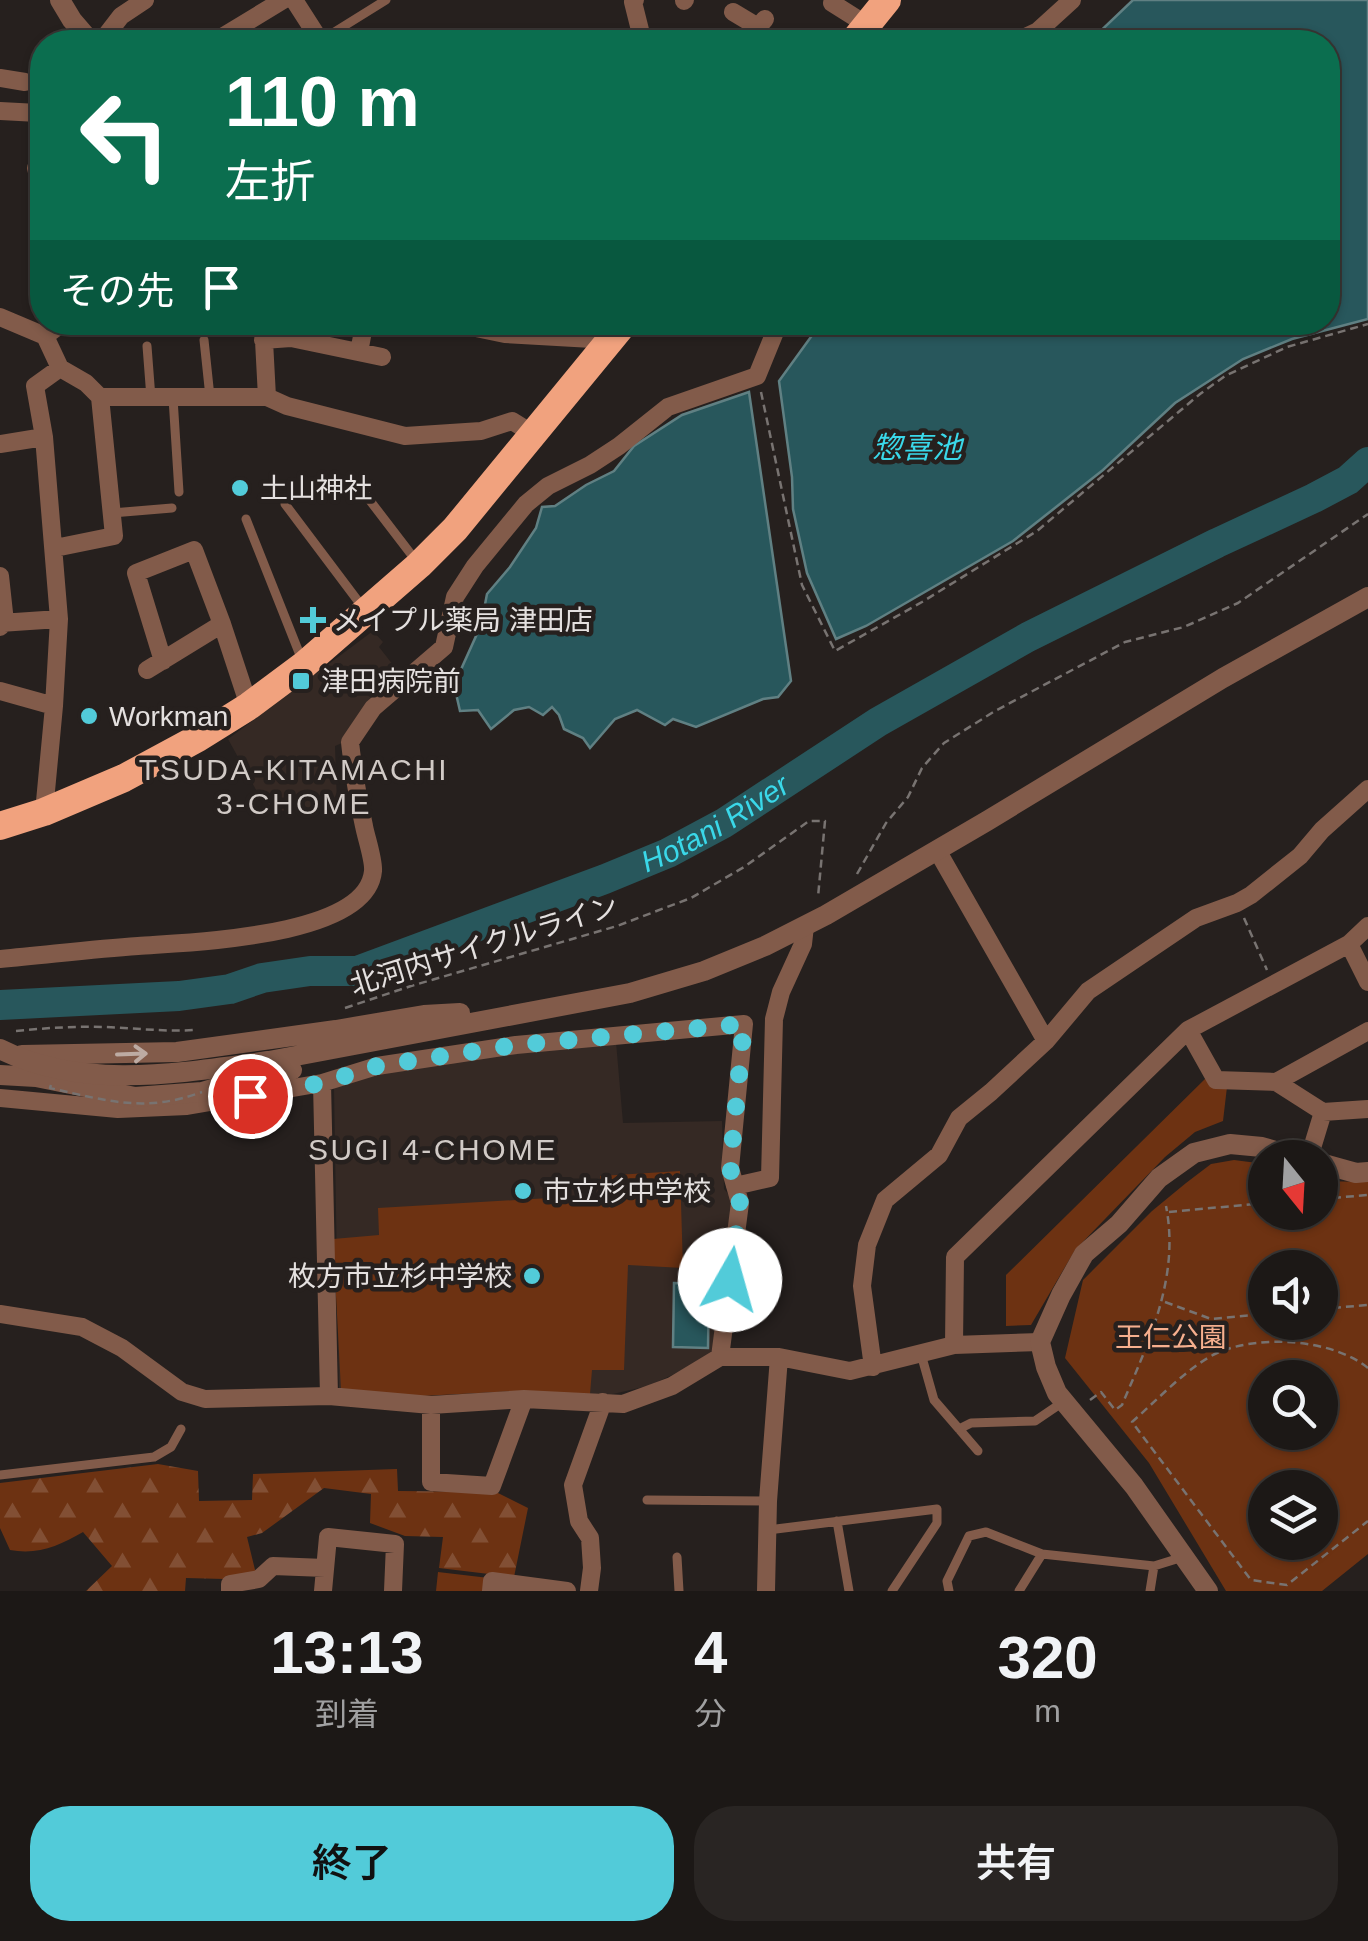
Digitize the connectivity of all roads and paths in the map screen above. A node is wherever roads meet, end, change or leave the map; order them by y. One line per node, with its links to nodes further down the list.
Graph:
1 (60, 0): 11 (street)
2 (144, 0): 12 (street)
3 (283, 0): 13 (street)
4 (294, 0): 14 (street)
5 (386, 0): 15 (lane)
6 (635, 0): 16 (street)
7 (833, 0): 18 (street)
8 (887, 0): 19 (highway)
9 (1072, 0): 20 (street)
10 (733, 12): 17 (street)
11 (81, 30)
12 (110, 30)
13 (234, 30)
14 (313, 30)
15 (340, 30)
16 (640, 30)
17 (755, 30)
18 (856, 30)
19 (863, 30)
20 (1039, 30)
21 (0, 78): 22 (street)
22 (25, 82)
23 (0, 111): 24 (street)
24 (30, 113)
25 (0, 317): 27 (street)
26 (1368, 324): 28 (path)
27 (30, 330)
28 (1340, 332)
29 (263, 335): 46 (street)
30 (279, 335): 38 (street)
31 (311, 335): 38 (street)
32 (362, 335): 40 (street)
33 (615, 335): 49 (highway)
34 (774, 335): 43 (street)
35 (1329, 335): 43 (path)
36 (45, 336): 42 (street)
37 (204, 340): 45 (lane)
38 (310, 342): 40 (street)
39 (147, 346): 47 (lane)
40 (358, 352): 41 (street)
41 (382, 357)
42 (60, 368): 44 (street); 50 (street)
43 (757, 376): 81 (street)
44 (100, 397): 47 (street); 56 (street)
45 (210, 397): 46 (street); 48 (street)
46 (267, 397): 49 (street)
47 (151, 398): 48 (street)
48 (174, 398): 53 (lane)
49 (533, 434): 60 (highway)
50 (44, 437): 51 (street); 59 (street)
51 (0, 444)
52 (358, 485): 60 (lane)
53 (180, 492)
54 (285, 504): 63 (lane)
55 (172, 508): 56 (lane)
56 (112, 514): 59 (street)
57 (1368, 514): 75 (path)
58 (246, 519): 67 (lane)
59 (54, 548): 64 (street)
60 (419, 564): 63 (highway)
61 (0, 576): 65 (street)
62 (1368, 597): 74 (street)
63 (365, 612): 67 (highway)
64 (59, 619): 65 (street); 69 (street)
65 (2, 624)
66 (222, 624): 66 (street); 70 (street)
67 (304, 666): 70 (highway)
68 (0, 691): 69 (street)
69 (54, 706): 72 (street)
70 (249, 706): 72 (highway)
71 (1368, 789): 77 (street)
72 (44, 812): 73 (highway)
73 (0, 826)
74 (937, 850): 78 (street); 90 (street)
75 (854, 880)
76 (818, 898): 85 (path, 北河内サイクルライン)
77 (1237, 903): 83 (path); 90 (street)
78 (805, 926): 84 (street); 104 (street)
79 (1368, 926): 80 (street)
80 (1349, 944): 82 (street); 83 (street)
81 (0, 960)
82 (1368, 982)
83 (1274, 986): 87 (street)
84 (532, 1010): 91 (street, one-way to 84); 91 (street, bridge); 96 (street)
85 (338, 1011)
86 (205, 1029): 88 (path)
87 (1188, 1030): 94 (street); 116 (street)
88 (16, 1031)
89 (1368, 1031): 94 (street)
90 (1046, 1041): 120 (street)
91 (0, 1052)
92 (54, 1074): 96 (path, bridge)
93 (0, 1075): 96 (street)
94 (1276, 1082): 99 (street)
95 (322, 1083): 97 (street); 104 (street); 122 (street)
96 (202, 1092)
97 (0, 1098)
98 (1368, 1109): 99 (street)
99 (1323, 1112): 100 (street)
100 (1314, 1140)
101 (1248, 1146): 115 (street)
102 (1338, 1168): 103 (street)
103 (1368, 1172)
104 (735, 1186): 118 (street)
105 (1368, 1195): 106 (path)
106 (1338, 1198)
107 (1248, 1204): 109 (path)
108 (1166, 1206): 109 (path)
109 (1168, 1212): 110 (path)
110 (1162, 1301): 114 (path); 126 (path)
111 (1368, 1305): 112 (path)
112 (1338, 1308)
113 (0, 1314): 122 (street)
114 (1248, 1316)
115 (1040, 1342): 116 (street); 126 (street)
116 (954, 1345): 117 (street)
117 (921, 1354): 120 (street); 128 (lane)
118 (720, 1357): 119 (street); 124 (street)
119 (779, 1357): 120 (street); 132 (street)
120 (873, 1367)
121 (1368, 1368): 134 (path)
122 (328, 1396): 125 (street)
123 (524, 1399): 124 (street); 125 (street); 125 (street)
124 (603, 1402): 146 (street)
125 (431, 1405)
126 (1068, 1408): 128 (lane); 137 (street)
127 (181, 1429): 130 (lane)
128 (959, 1429): 129 (lane)
129 (978, 1450)
130 (0, 1476)
131 (647, 1500): 132 (lane)
132 (768, 1501): 135 (street)
133 (838, 1521): 135 (lane); 149 (lane); 150 (lane)
134 (1368, 1521)
135 (768, 1530): 148 (street)
136 (1042, 1554): 139 (lane); 151 (lane); 152 (lane)
137 (1183, 1556): 139 (lane); 154 (street)
138 (677, 1557): 147 (lane)
139 (1154, 1566): 153 (lane)
140 (326, 1568): 141 (street); 142 (street); 143 (street)
141 (230, 1591)
142 (323, 1591)
143 (393, 1591)
144 (491, 1591): 145 (street)
145 (568, 1591)
146 (589, 1591)
147 (678, 1591)
148 (766, 1591)
149 (849, 1591)
150 (892, 1591)
151 (950, 1591)
152 (1019, 1591)
153 (1150, 1591)
154 (1208, 1591)

